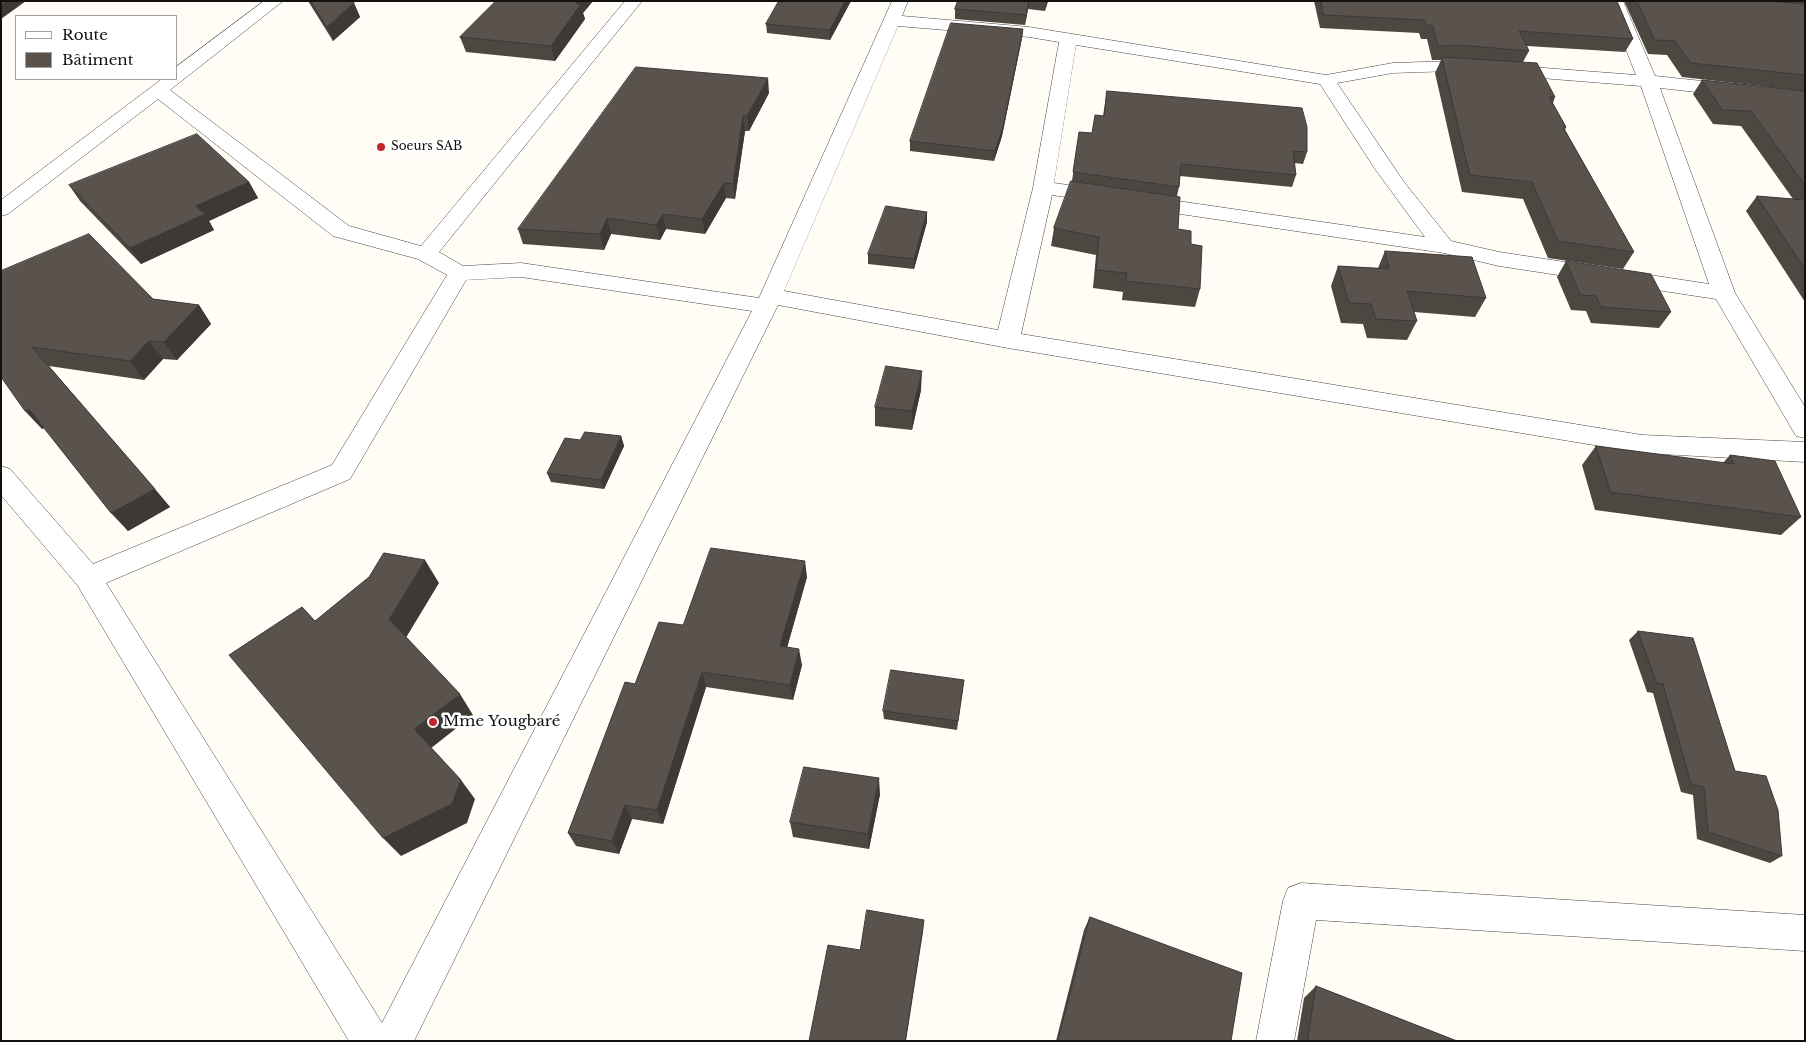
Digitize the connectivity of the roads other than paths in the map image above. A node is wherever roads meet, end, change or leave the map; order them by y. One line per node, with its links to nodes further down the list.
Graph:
1 (275, 1): 7 (street)
2 (634, 1): 15 (street)
3 (900, 1): 5 (street)
4 (1615, 1): 9 (street)
5 (892, 20): 6 (street); 18 (street)
6 (1068, 38): 8 (street); 12 (street)
7 (178, 74)
8 (1326, 80): 9 (street); 14 (street)
9 (1648, 81): 11 (street); 17 (street)
10 (165, 84): 13 (street); 15 (street)
11 (1805, 98)
12 (1042, 188): 14 (street); 19 (street)
13 (1, 210)
14 (1444, 246): 17 (street)
15 (426, 254): 16 (street)
16 (459, 273): 18 (street); 23 (street)
17 (1724, 293): 20 (street)
18 (768, 301): 19 (street); 26 (street)
19 (1008, 340): 21 (street)
20 (1805, 429)
21 (1805, 452)
22 (1, 476): 23 (street)
23 (88, 578): 25 (street)
24 (1805, 933): 27 (street)
25 (371, 1041)
26 (393, 1041)
27 (1275, 1041)

